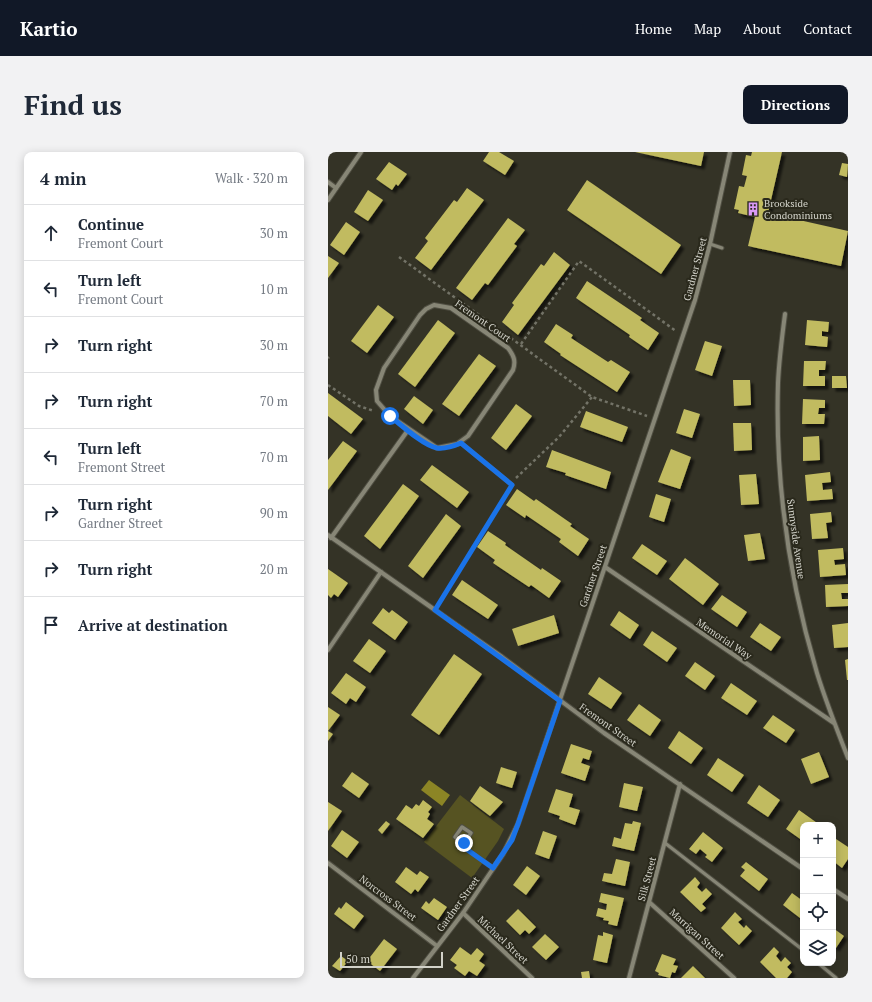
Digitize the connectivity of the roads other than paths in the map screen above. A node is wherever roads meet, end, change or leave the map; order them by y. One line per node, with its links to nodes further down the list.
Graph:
1 (361, 152): 4 (street)
2 (730, 152): 6 (street, Gardner Street)
3 (328, 182): 4 (street)
4 (336, 188): 5 (street)
5 (328, 200)
6 (710, 244): 7 (lane); 13 (street, Gardner Street)
7 (722, 248)
8 (785, 314): 17 (street, Sunnyside Avenue)
9 (408, 430): 10 (street, Fremont Court); 10 (street, Fremont Court); 12 (street)
10 (461, 443): 11 (lane)
11 (512, 485)
12 (330, 536): 14 (street, Fremont Street)
13 (605, 567): 16 (street, Gardner Street); 17 (street, Memorial Way)
14 (381, 572): 15 (street); 16 (street, Fremont Street)
15 (328, 650)
16 (560, 701): 19 (street, Fremont Street); 24 (street, Gardner Street)
17 (835, 724): 18 (street, Sunnyside Avenue)
18 (848, 758)
19 (680, 784): 21 (street, Silk Street); 23 (street, Fremont Street)
20 (464, 843): 20 (street); 24 (street)
21 (665, 843): 27 (street, Silk Street); 30 (lane)
22 (328, 863): 29 (street, Norcross Street)
23 (800, 867)
24 (493, 868): 28 (street, Gardner Street)
25 (836, 891): 26 (street)
26 (848, 899)
27 (649, 902): 34 (street, Silk Street); 35 (street, Marrigan Street)
28 (463, 913): 29 (street, Gardner Street); 33 (street, Michael Street)
29 (438, 946): 32 (street, Gardner Street)
30 (800, 948)
31 (822, 966): 36 (lane)
32 (412, 978)
33 (532, 978)
34 (629, 978)
35 (734, 978)
36 (836, 978)

